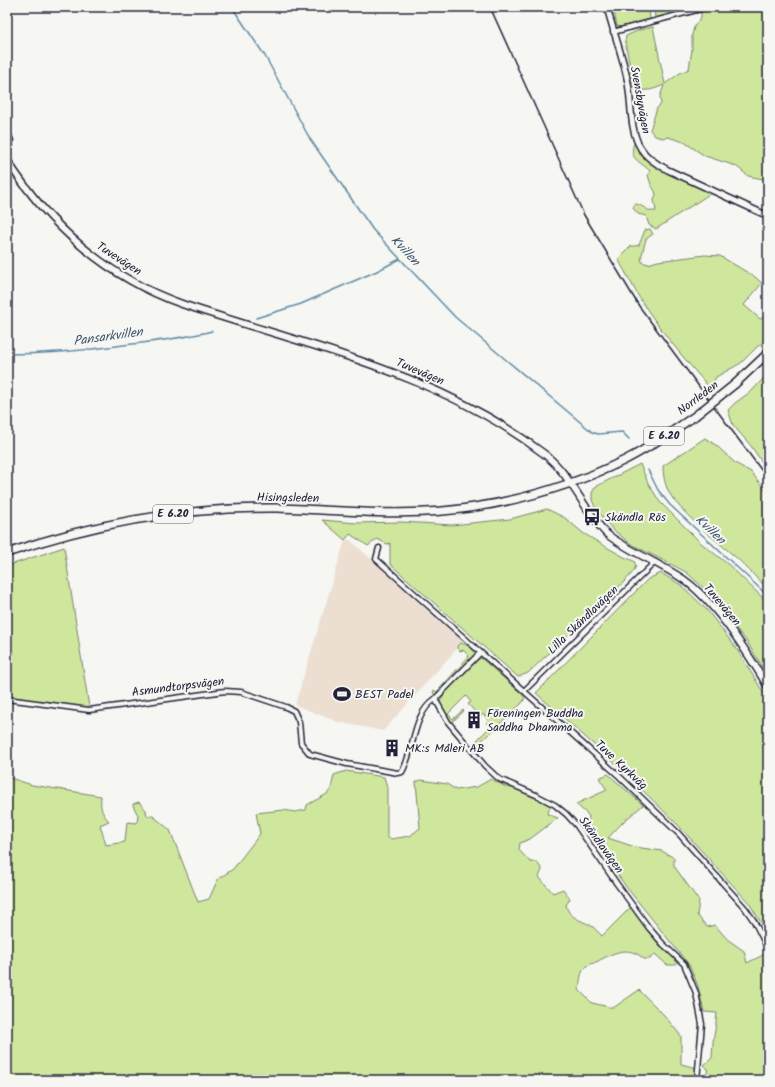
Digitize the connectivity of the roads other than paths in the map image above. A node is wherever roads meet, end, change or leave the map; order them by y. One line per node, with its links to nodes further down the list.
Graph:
1 (607, 7): 3 (street, Svensbyvägen)
2 (708, 7): 3 (street)
3 (613, 32): 7 (street, Svensbyvägen)
4 (7, 133): 5 (main road)
5 (7, 149)
6 (7, 160): 9 (main road, Tuvevägen)
7 (768, 216)
8 (768, 353): 9 (highway, Norrleden / E 6.20, bridge)
9 (570, 483): 11 (highway, Hisingsleden / E 6.20); 12 (main road, Tuvevägen)
10 (379, 548): 13 (street, Tuve Kyrkväg)
11 (7, 553)
12 (655, 562): 14 (main road, Tuvevägen); 15 (street, Lilla Skändlavägen)
13 (480, 653): 15 (street, Tuve Kyrkväg); 17 (street)
14 (768, 687)
15 (524, 691): 18 (street, Tuve Kyrkväg)
16 (7, 699): 17 (street, Asmundtorpsvägen)
17 (435, 699): 19 (street, Skändlavägen)
18 (768, 949)
19 (697, 1080)

